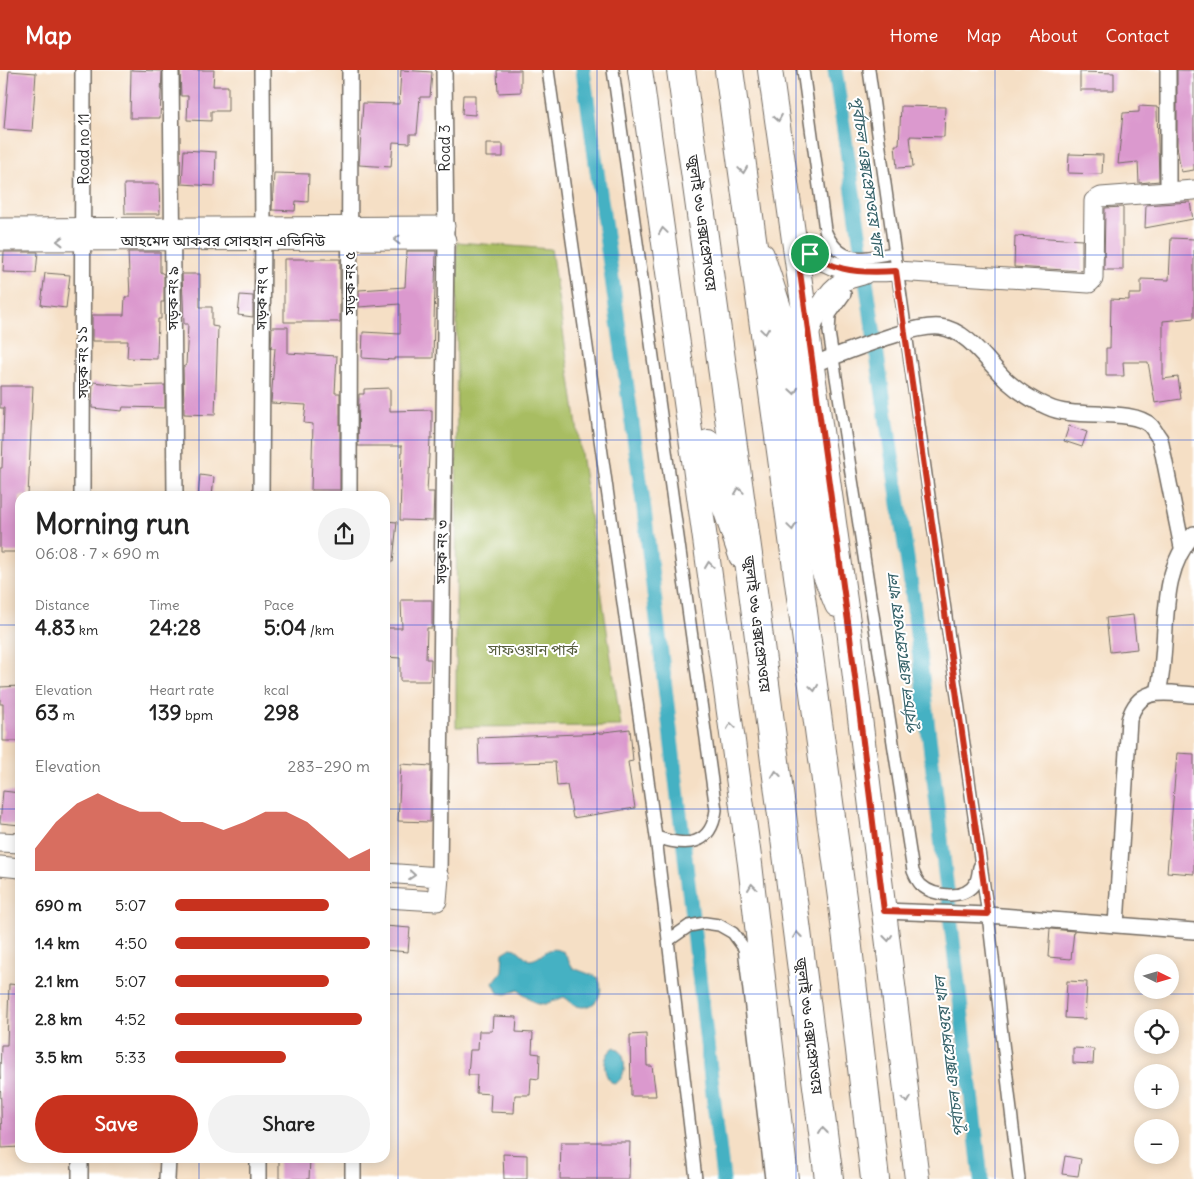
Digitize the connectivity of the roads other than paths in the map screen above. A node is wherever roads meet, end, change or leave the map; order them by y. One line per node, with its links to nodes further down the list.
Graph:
1 (83, 70): 21 (street, Road no 11)
2 (171, 70): 22 (street, সড়ক নং ৯)
3 (262, 70): 23 (street, সড়ক নং ৭)
4 (350, 70): 19 (street, সড়ক নং ৫)
5 (444, 70): 20 (street, Road 3)
6 (548, 70): 42 (street)
7 (613, 70): 42 (street)
8 (640, 70): 27 (main road, one-way to 8)
9 (681, 70): 38 (highway, জুলাই ৩৬ এক্সপ্রেসওয়ে, one-way to 9)
10 (729, 70): 17 (highway, one-way to 17)
11 (770, 70): 25 (main road, one-way to 25)
12 (803, 70): 26 (street)
13 (870, 70): 26 (street)
14 (1168, 70): 16 (street)
15 (1194, 190): 16 (street)
16 (1168, 193): 26 (street)
17 (751, 226): 39 (main road, one-way to 39); 68 (highway, one-way to 68)
18 (0, 228): 21 (street, আহমেদ আকবর সোবহান এভিনিউ)
19 (350, 233): 20 (street, আহমেদ আকবর সোবহান এভিনিউ); 23 (street, আহমেদ আকবর সোবহান এভিনিউ); 35 (street, সড়ক নং ৫)
20 (446, 233): 49 (street, সড়ক নং ৩)
21 (84, 234): 22 (street, আহমেদ আকবর সোবহান এভিনিউ); 24 (street, আহমেদ আকবর সোবহান এভিনিউ, one-way to 24); 32 (street, সড়ক নং ১১)
22 (173, 234): 23 (street, আহমেদ আকবর সোবহান এভিনিউ); 33 (street, সড়ক নং ৯)
23 (263, 234): 34 (street, সড়ক নং ৭)
24 (0, 241)
25 (796, 243): 28 (street); 30 (main road)
26 (895, 262): 28 (street); 45 (street)
27 (669, 269): 38 (main road); 66 (main road, one-way to 27)
28 (868, 273): 30 (street)
29 (845, 294): 45 (street)
30 (809, 335): 31 (main road)
31 (813, 364): 37 (street); 39 (main road)
32 (82, 491)
33 (174, 491)
34 (260, 491)
35 (349, 491)
36 (1194, 534): 37 (street)
37 (1182, 547): 40 (street)
38 (753, 591): 67 (highway, জুলাই ৩৬ এক্সপ্রেসওয়ে, one-way to 38)
39 (849, 629): 51 (main road)
40 (1158, 692): 41 (street); 53 (street)
41 (1194, 695)
42 (656, 837): 55 (street)
43 (0, 842): 44 (street)
44 (15, 843)
45 (980, 859): 52 (street)
46 (0, 866): 47 (street)
47 (15, 868)
48 (390, 873): 49 (street, one-way to 49)
49 (439, 877): 50 (street)
50 (390, 898)
51 (884, 911): 52 (street); 69 (main road, one-way to 69)
52 (988, 914): 53 (street); 70 (street)
53 (1116, 925): 54 (street)
54 (1194, 931)
55 (668, 940): 64 (street); 65 (street)
56 (80, 1163): 60 (street)
57 (168, 1163): 61 (street)
58 (258, 1163): 62 (street)
59 (353, 1163): 63 (street)
60 (80, 1179)
61 (168, 1179)
62 (258, 1179)
63 (353, 1179)
64 (696, 1179)
65 (771, 1179)
66 (786, 1179)
67 (829, 1179)
68 (876, 1179)
69 (917, 1179)
70 (1019, 1179)

